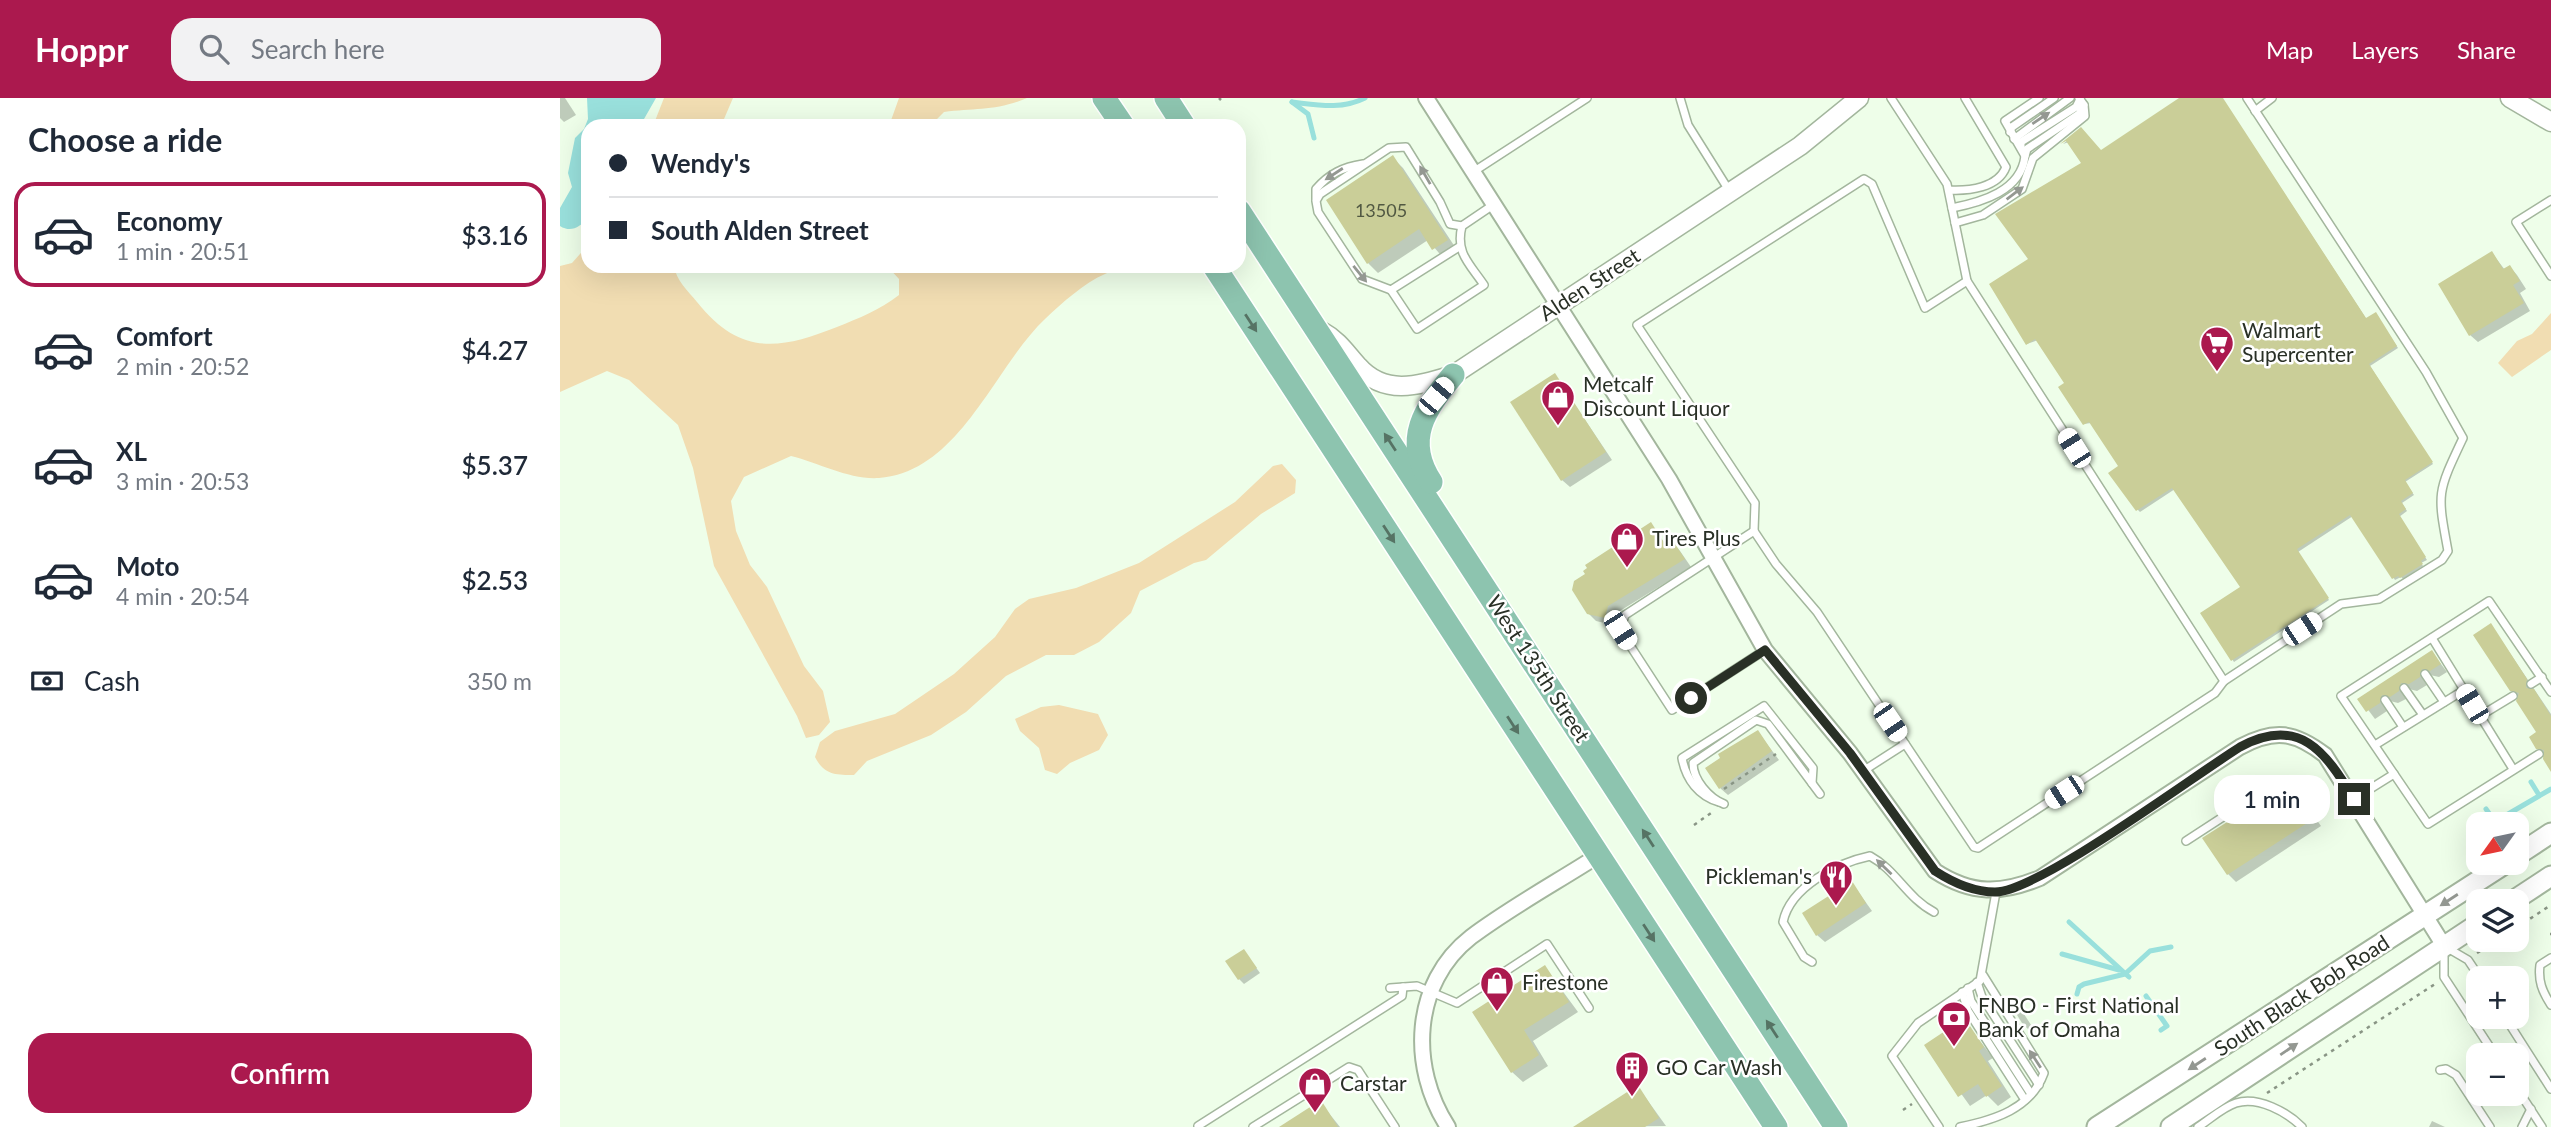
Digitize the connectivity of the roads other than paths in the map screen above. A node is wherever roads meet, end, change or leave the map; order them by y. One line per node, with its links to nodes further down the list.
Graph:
1 (1104, 98): 17 (main road)
2 (1166, 98): 18 (main road)
3 (1426, 98): 23 (street)
4 (1587, 98): 23 (lane)
5 (1680, 98): 25 (lane)
6 (1859, 98): 25 (street, Alden Street)
7 (1891, 98): 24 (lane)
8 (1965, 98): 24 (lane)
9 (2039, 98): 20 (lane)
10 (2054, 98): 20 (lane)
11 (2070, 98): 20 (lane, one-way to 11)
12 (2246, 98): 16 (lane)
13 (2272, 98): 16 (lane)
14 (2510, 98): 19 (street)
15 (2081, 101): 21 (lane); 22 (lane); 30 (lane, one-way to 15)
16 (2255, 111): 51 (lane)
17 (1118, 119)
18 (1180, 119)
19 (2551, 122)
20 (2012, 135): 21 (lane)
21 (2021, 148): 22 (lane)
22 (2025, 156): 28 (lane)
23 (1472, 173): 27 (street)
24 (1949, 190): 28 (lane)
25 (1730, 192): 37 (street, Alden Street)
26 (2551, 200): 34 (lane)
27 (1493, 205): 31 (lane); 37 (street)
28 (1952, 208): 30 (lane)
29 (1246, 222): 38 (main road, West 135th Street)
30 (1955, 223): 35 (lane)
31 (1462, 226): 32 (lane); 36 (lane, one-way to 36)
32 (1459, 247): 36 (lane); 36 (lane)
33 (1219, 273): 77 (main road, one-way to 77)
34 (2551, 276)
35 (1967, 281): 40 (lane); 51 (lane)
36 (1391, 290)
37 (1558, 306): 39 (street, Alden Street); 41 (street)
38 (1314, 327): 39 (street, Alden Street); 62 (main road, West 135th Street, one-way to 38)
39 (1453, 375): 62 (main road)
40 (1754, 531): 41 (lane); 64 (lane)
41 (1711, 558): 43 (street); 43 (lane)
42 (2432, 638): 44 (lane); 49 (lane); 55 (lane)
43 (1765, 650): 68 (street)
44 (2410, 652): 45 (lane); 46 (lane)
45 (2416, 660)
46 (2390, 666): 47 (lane); 50 (lane)
47 (2395, 674)
48 (2425, 674): 59 (lane)
49 (2542, 677): 52 (lane); 56 (lane)
50 (2371, 678): 53 (lane); 65 (lane)
51 (2224, 681): 64 (lane)
52 (2530, 684)
53 (2376, 686)
54 (2404, 688): 60 (lane)
55 (2464, 691): 59 (lane); 61 (lane)
56 (2551, 692)
57 (2513, 696): 61 (lane)
58 (2385, 700): 63 (lane)
59 (2444, 702): 60 (lane)
60 (2423, 715): 63 (lane)
61 (2480, 716): 67 (lane)
62 (1572, 721): 110 (main road, West 135th Street, one-way to 62)
63 (2403, 727): 65 (lane)
64 (1905, 744): 68 (lane)
65 (2375, 745): 69 (lane)
66 (2539, 754): 67 (lane)
67 (2513, 769): 69 (lane)
68 (1863, 771): 81 (street)
69 (2394, 774): 72 (lane)
70 (1812, 783): 70 (lane); 71 (lane)
71 (1820, 794)
72 (2354, 799): 81 (street); 83 (street)
73 (2229, 813): 75 (lane)
74 (2551, 834): 76 (main road)
75 (2186, 841)
76 (2529, 848)
77 (1599, 855): 94 (street); 109 (main road, one-way to 109)
78 (2488, 875): 83 (main road, South Black Bob Road, one-way to 83)
79 (2551, 876): 80 (main road)
80 (2529, 890)
81 (1996, 892): 89 (lane)
82 (1934, 912): 87 (lane, one-way to 87)
83 (2425, 916): 85 (street); 113 (main road, South Black Bob Road, one-way to 113)
84 (2466, 932): 85 (main road, South Black Bob Road)
85 (2444, 946): 88 (lane); 98 (lane); 114 (main road, South Black Bob Road, one-way to 85)
86 (2551, 958): 95 (lane)
87 (1812, 962)
88 (2473, 966)
89 (1983, 975): 90 (lane); 100 (lane, one-way to 89)
90 (1977, 982): 93 (lane); 100 (lane)
91 (1403, 987): 92 (lane); 94 (lane); 105 (lane)
92 (1391, 988)
93 (1965, 990): 102 (lane); 111 (lane)
94 (1431, 992): 96 (lane); 108 (street)
95 (2551, 1005)
96 (1589, 1008)
97 (2513, 1029): 101 (lane)
98 (2487, 1043)
99 (2440, 1070): 117 (lane)
100 (2039, 1086): 102 (lane)
101 (2551, 1089)
102 (2028, 1097): 112 (lane)
103 (2529, 1106): 104 (lane)
104 (2531, 1109): 118 (lane); 119 (lane)
105 (1198, 1126)
106 (1253, 1127): 107 (lane)
107 (1395, 1127)
108 (1448, 1127)
109 (1776, 1127)
110 (1836, 1127)
111 (1939, 1127)
112 (1960, 1127)
113 (2097, 1127)
114 (2171, 1127)
115 (2198, 1127): 116 (lane)
116 (2302, 1127)
117 (2490, 1127)
118 (2522, 1127)
119 (2542, 1127)

